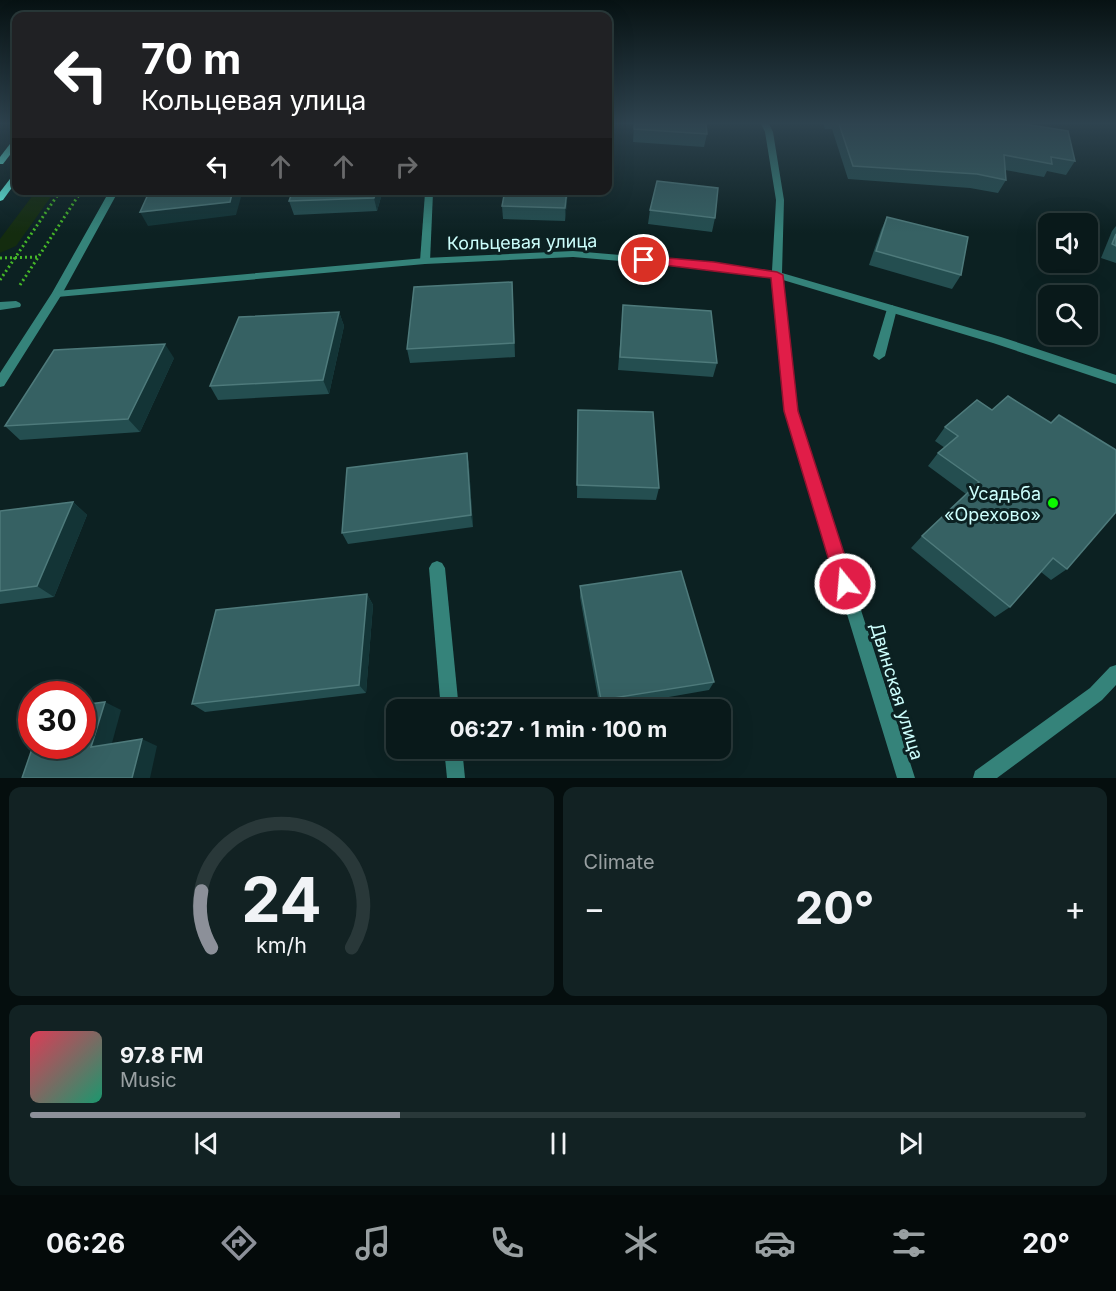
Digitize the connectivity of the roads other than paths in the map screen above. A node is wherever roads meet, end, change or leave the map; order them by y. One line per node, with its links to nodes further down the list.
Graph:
1 (774, 160): 7 (street, Двинская улица)
2 (12, 182): 5 (street)
3 (112, 195): 8 (street)
4 (429, 195): 6 (street)
5 (0, 198)
6 (425, 261): 7 (street, Кольцевая улица); 8 (street, Кольцевая улица)
7 (777, 275): 9 (street, Кольцевая улица); 18 (street, Двинская улица)
8 (57, 294): 12 (street)
9 (892, 309): 10 (street); 11 (street, Кольцевая улица)
10 (879, 356)
11 (1116, 380)
12 (0, 383)
13 (437, 568): 15 (street)
14 (1116, 673): 19 (street)
15 (449, 699)
16 (454, 759): 17 (street)
17 (456, 778)
18 (906, 778)
19 (982, 778)

